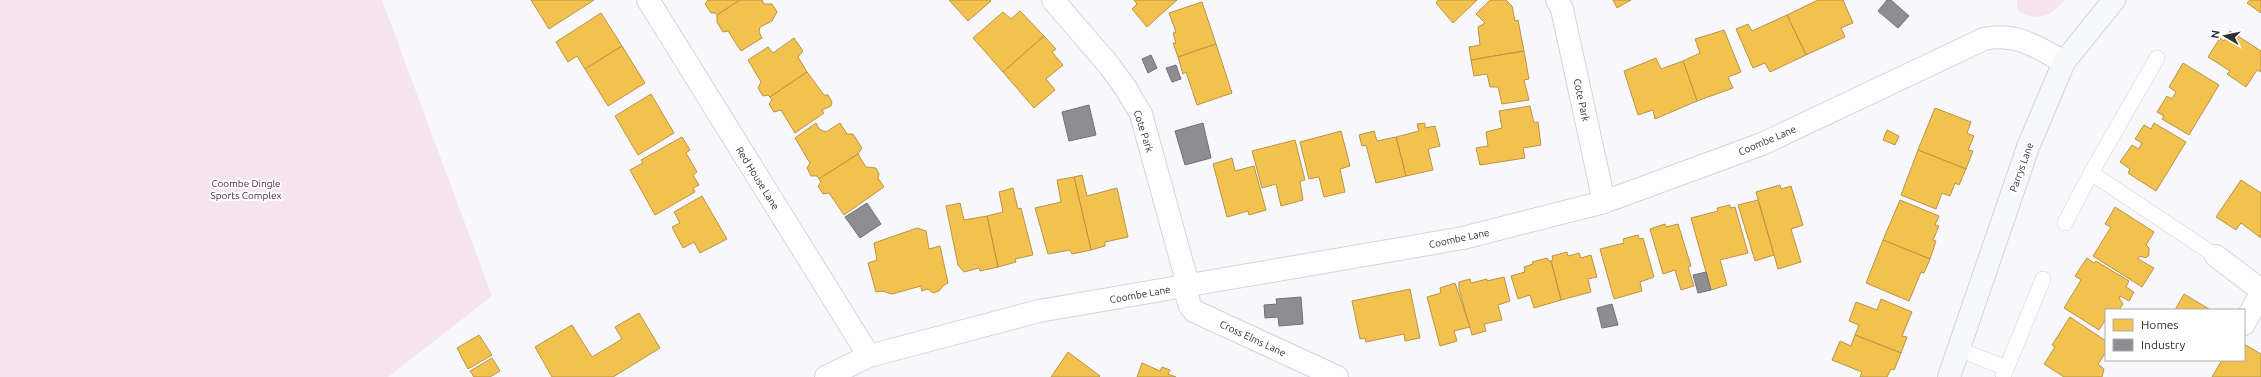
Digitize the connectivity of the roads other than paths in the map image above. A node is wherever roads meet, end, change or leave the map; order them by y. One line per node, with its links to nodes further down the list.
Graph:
1 (648, 0): 17 (street, Red House Lane)
2 (1053, 0): 12 (street, Cote Park)
3 (1557, 0): 8 (street, Cote Park)
4 (2114, 0): 6 (main road, Parrys Lane)
5 (2157, 58): 7 (lane)
6 (2064, 62): 8 (street, Coombe Lane); 16 (main road, Parrys Lane)
7 (2090, 173): 9 (lane); 10 (lane)
8 (1604, 202): 12 (street, Coombe Lane)
9 (2065, 223)
10 (2216, 256): 13 (street)
11 (2043, 279): 18 (lane)
12 (1186, 286): 17 (street, Coombe Lane); 20 (street, Cross Elms Lane)
13 (2261, 290)
14 (2261, 294): 15 (street)
15 (2245, 322)
16 (1958, 349): 18 (lane); 21 (main road, Parrys Lane)
17 (869, 356): 19 (street, Coombe Lane)
18 (2004, 373)
19 (826, 377)
20 (1337, 377)
21 (1949, 377)

